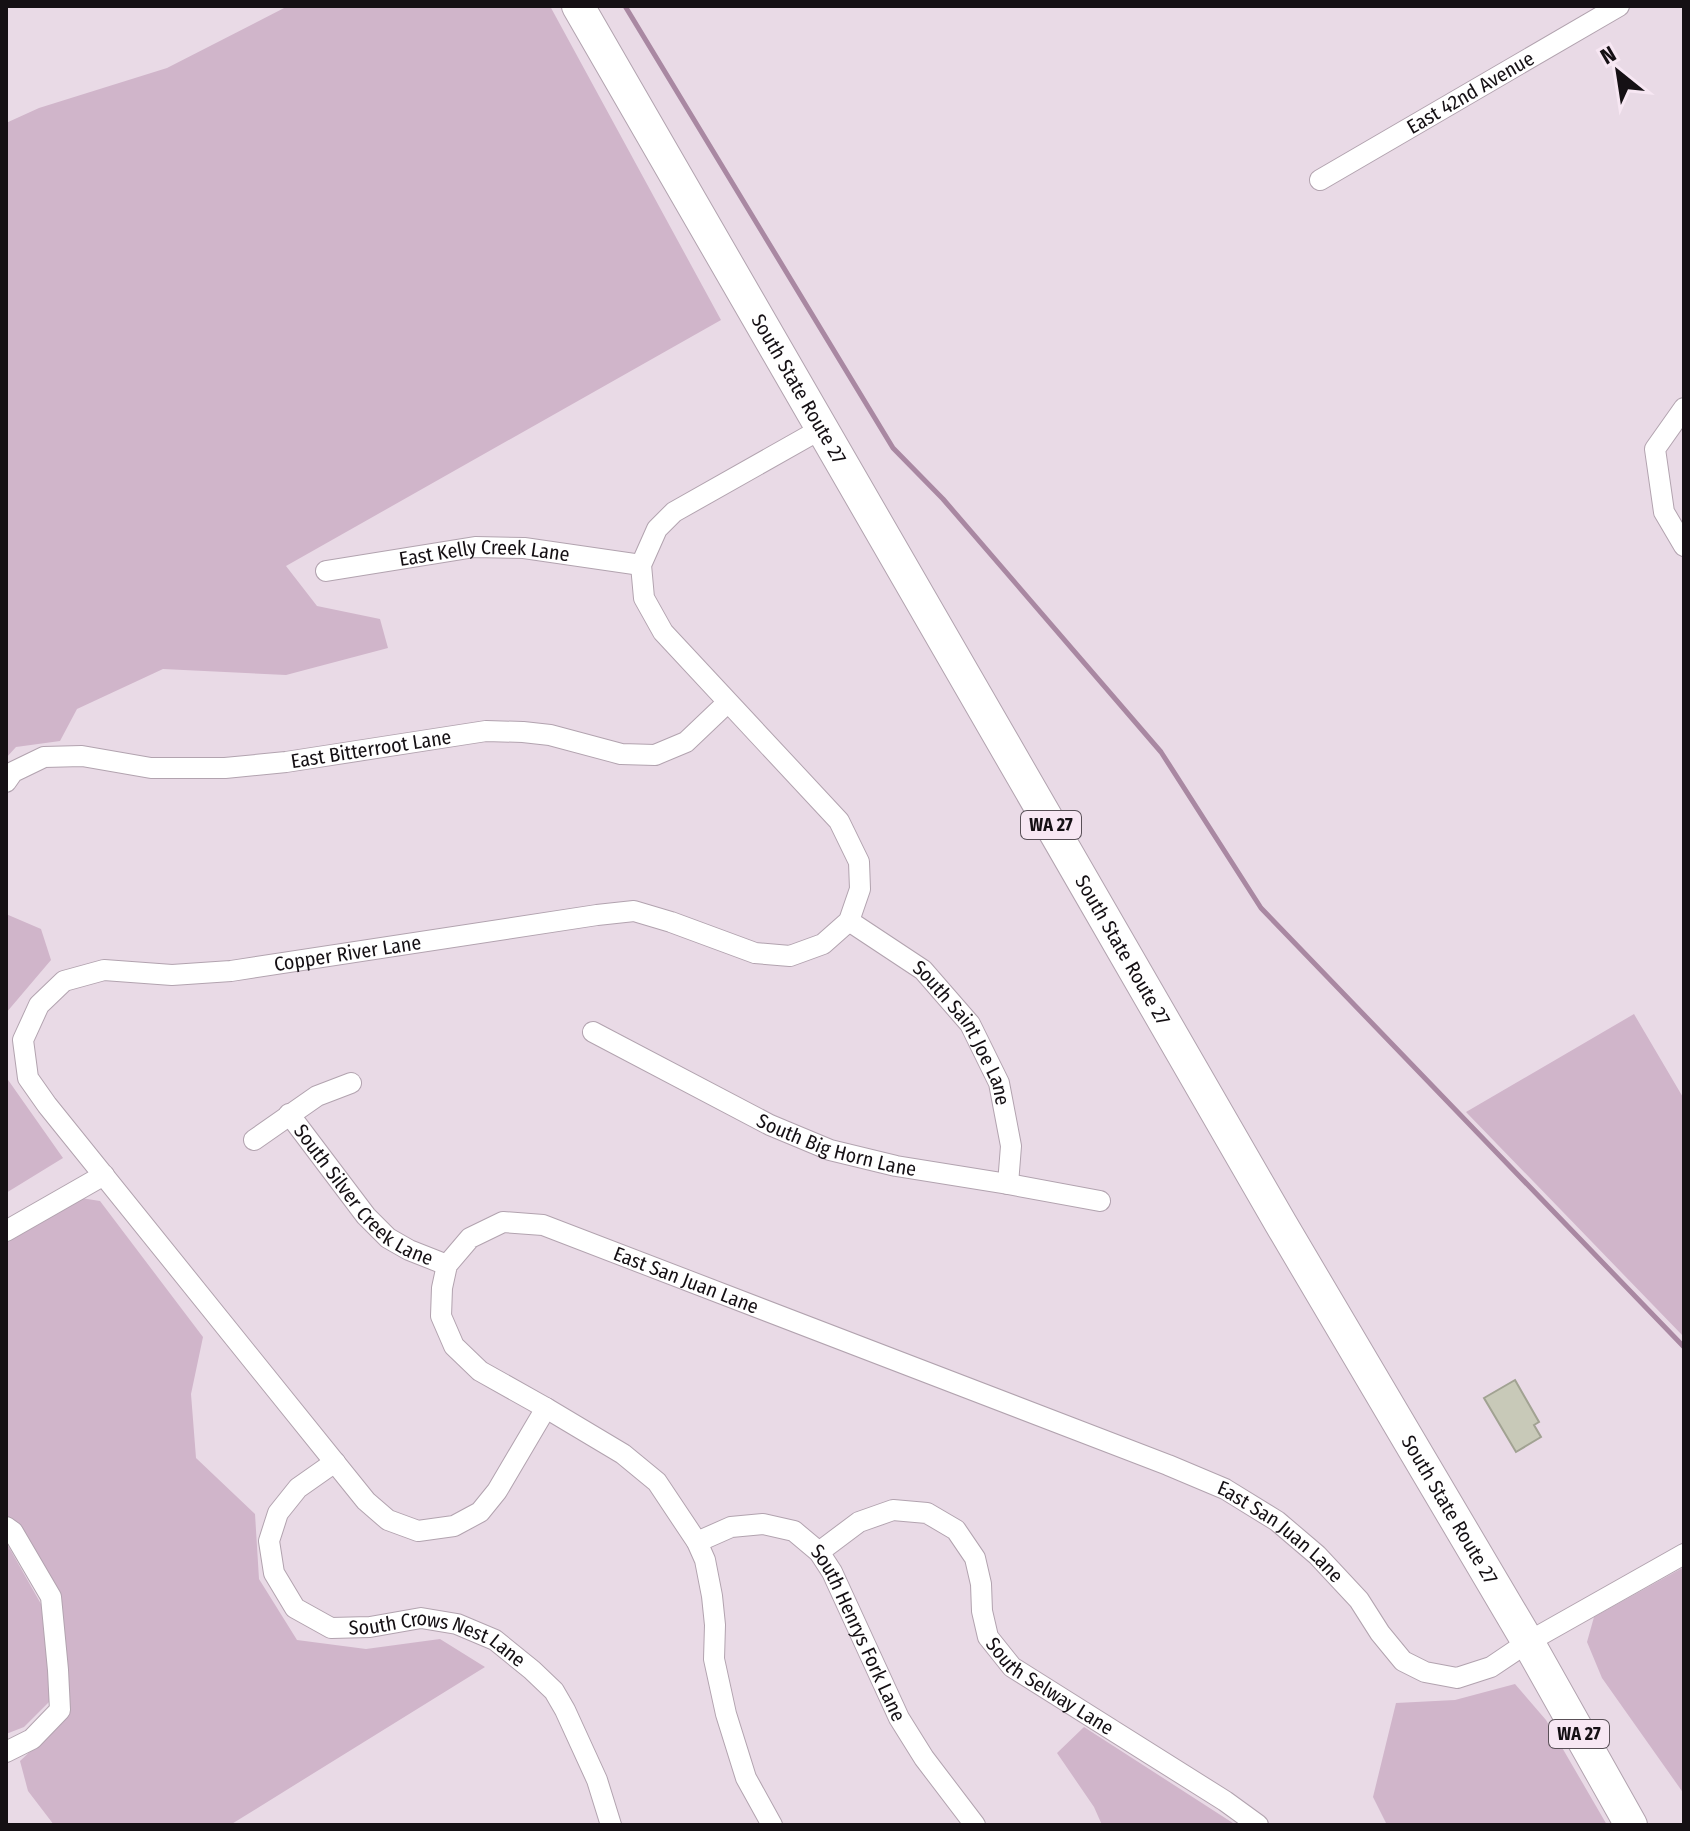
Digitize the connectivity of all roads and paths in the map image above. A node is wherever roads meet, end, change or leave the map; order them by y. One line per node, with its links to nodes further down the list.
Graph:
1 (578, 6): 5 (main road, South State Route 27 / WA 27)
2 (1619, 6): 3 (street, East 42nd Avenue)
3 (1320, 180)
4 (1684, 408): 6 (street)
5 (821, 429): 7 (street); 27 (main road, South State Route 27 / WA 27)
6 (1684, 546)
7 (641, 565): 8 (street, East Kelly Creek Lane); 9 (street)
8 (326, 571)
9 (727, 703): 10 (street, East Bitterroot Lane); 11 (street)
10 (6, 782)
11 (849, 921): 16 (street, Copper River Lane); 17 (street, South Saint Joe Lane)
12 (593, 1032): 17 (street, South Big Horn Lane)
13 (351, 1083): 14 (street)
14 (289, 1114): 15 (street); 20 (street, South Silver Creek Lane)
15 (254, 1140)
16 (104, 1175): 19 (street); 22 (street, Copper River Lane)
17 (1008, 1184): 18 (street, South Big Horn Lane)
18 (1100, 1201)
19 (6, 1231)
20 (447, 1265): 21 (street); 27 (street, East San Juan Lane)
21 (546, 1408): 22 (street, Copper River Lane); 24 (street)
22 (335, 1462): 29 (street, South Crows Nest Lane)
23 (6, 1527): 28 (street)
24 (697, 1542): 25 (street, South Henrys Fork Lane); 30 (street)
25 (819, 1552): 31 (street, South Henrys Fork Lane); 32 (street, South Selway Lane)
26 (1684, 1554): 27 (street, East San Juan Lane)
27 (1528, 1642): 33 (main road, WA 27)
28 (6, 1752)
29 (611, 1825)
30 (772, 1825)
31 (975, 1825)
32 (1258, 1825)
33 (1631, 1825)

